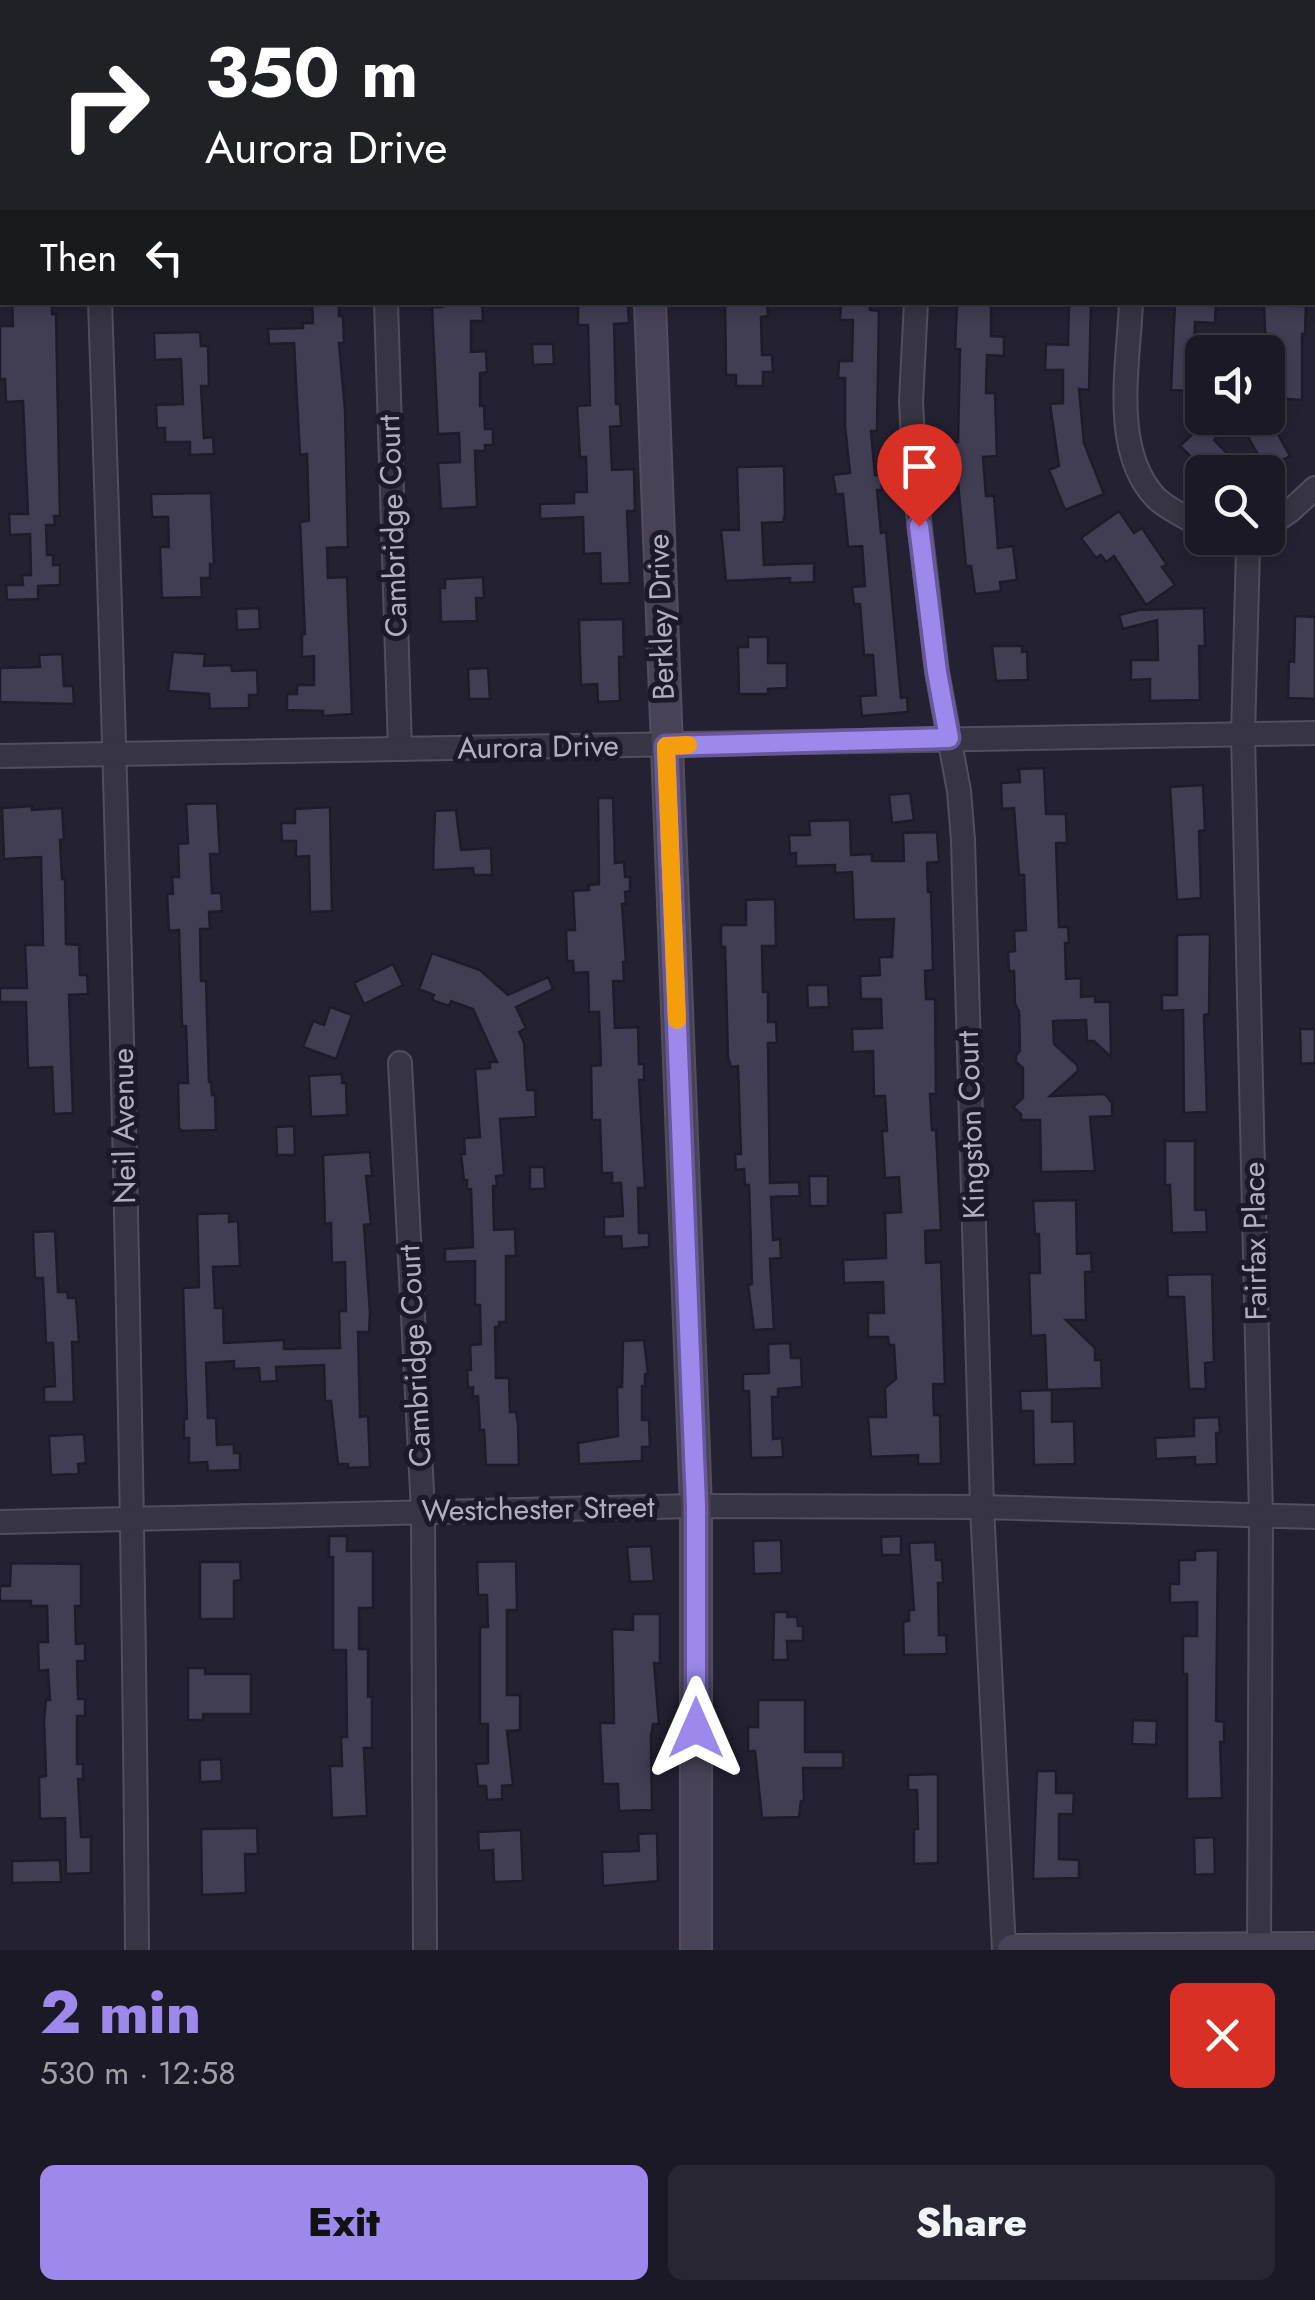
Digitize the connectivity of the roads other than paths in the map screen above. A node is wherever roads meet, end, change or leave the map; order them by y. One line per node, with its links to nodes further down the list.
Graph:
1 (100, 305): 15 (street, Neil Avenue)
2 (386, 305): 14 (street, Cambridge Court)
3 (650, 305): 13 (street, Berkley Drive)
4 (916, 305): 12 (street, Kingston Court)
5 (1131, 305): 8 (street)
6 (1315, 488): 7 (street)
7 (1285, 514)
8 (1185, 516)
9 (1252, 555): 11 (street, Fairfax Place)
10 (1315, 733): 11 (street, Aurora Drive)
11 (1243, 735): 12 (street, Aurora Drive); 21 (street, Fairfax Place)
12 (949, 738): 13 (street, Aurora Drive); 19 (street, Kingston Court)
13 (666, 746): 14 (street, Aurora Drive); 18 (street, Berkley Drive)
14 (400, 749): 15 (street, Aurora Drive)
15 (116, 754): 16 (street, Aurora Drive); 23 (street, Neil Avenue)
16 (0, 756)
17 (400, 1063): 20 (street, Cambridge Court)
18 (696, 1506): 19 (street, Westchester Street); 20 (street, Westchester Street); 29 (street, Berkley Drive)
19 (982, 1507): 21 (street, Westchester Street); 30 (street, Kingston Court)
20 (423, 1510): 23 (street, Westchester Street); 28 (street, Cambridge Court)
21 (1262, 1515): 22 (street, Westchester Street); 26 (street, Fairfax Place)
22 (1315, 1517)
23 (134, 1519): 24 (street, Westchester Street); 27 (street, Neil Avenue)
24 (0, 1522)
25 (1315, 1948): 26 (street)
26 (1259, 1949): 31 (street)
27 (137, 1950)
28 (425, 1950)
29 (696, 1950)
30 (1004, 1950)
31 (1013, 1950)

